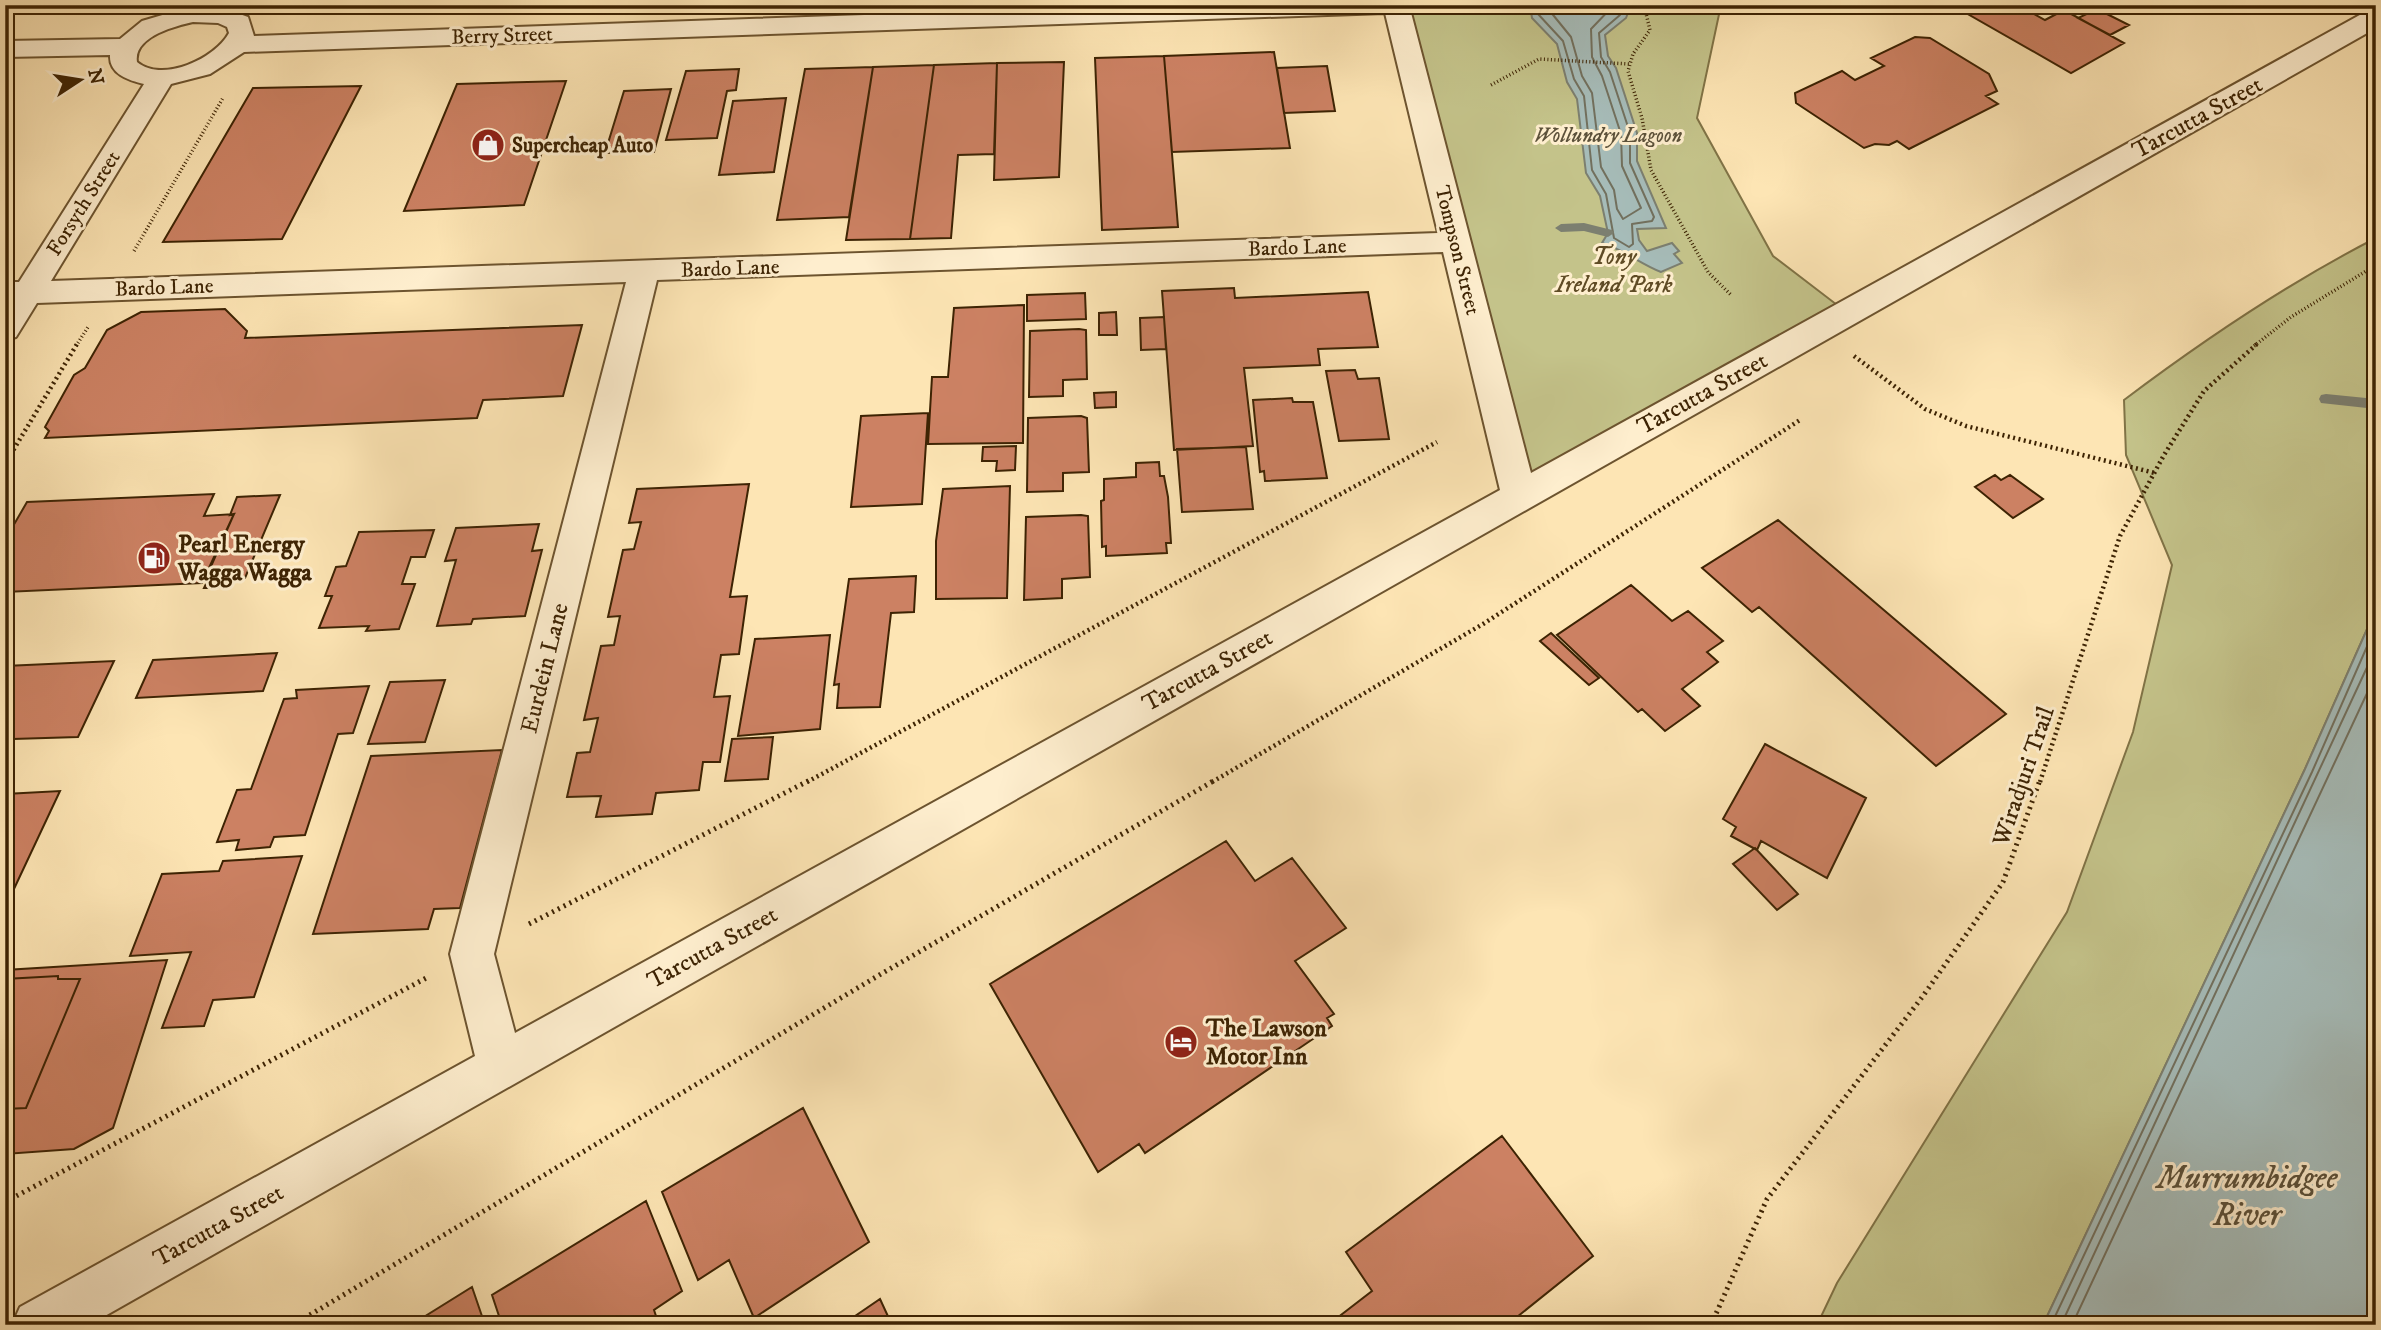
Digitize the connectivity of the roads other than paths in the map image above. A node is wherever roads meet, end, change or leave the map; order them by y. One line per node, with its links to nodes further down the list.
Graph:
1 (1396, 5): 4 (street, Berry Street); 8 (street, Tompson Street)
2 (211, 9): 4 (street); 5 (street)
3 (2376, 17): 12 (street, Tarcutta Street)
4 (238, 44): 7 (street)
5 (126, 47): 6 (street); 7 (street)
6 (5, 49)
7 (161, 78): 10 (street, Forsyth Street)
8 (1455, 242): 9 (street, Bardo Lane); 12 (street, Tompson Street)
9 (644, 271): 10 (street, Bardo Lane); 13 (street, Eurdein Lane)
10 (17, 292): 11 (street, Forsyth Street)
11 (5, 329)
12 (1519, 495): 13 (street, Tarcutta Street)
13 (501, 1066): 14 (street, Tarcutta Street)
14 (38, 1325)

